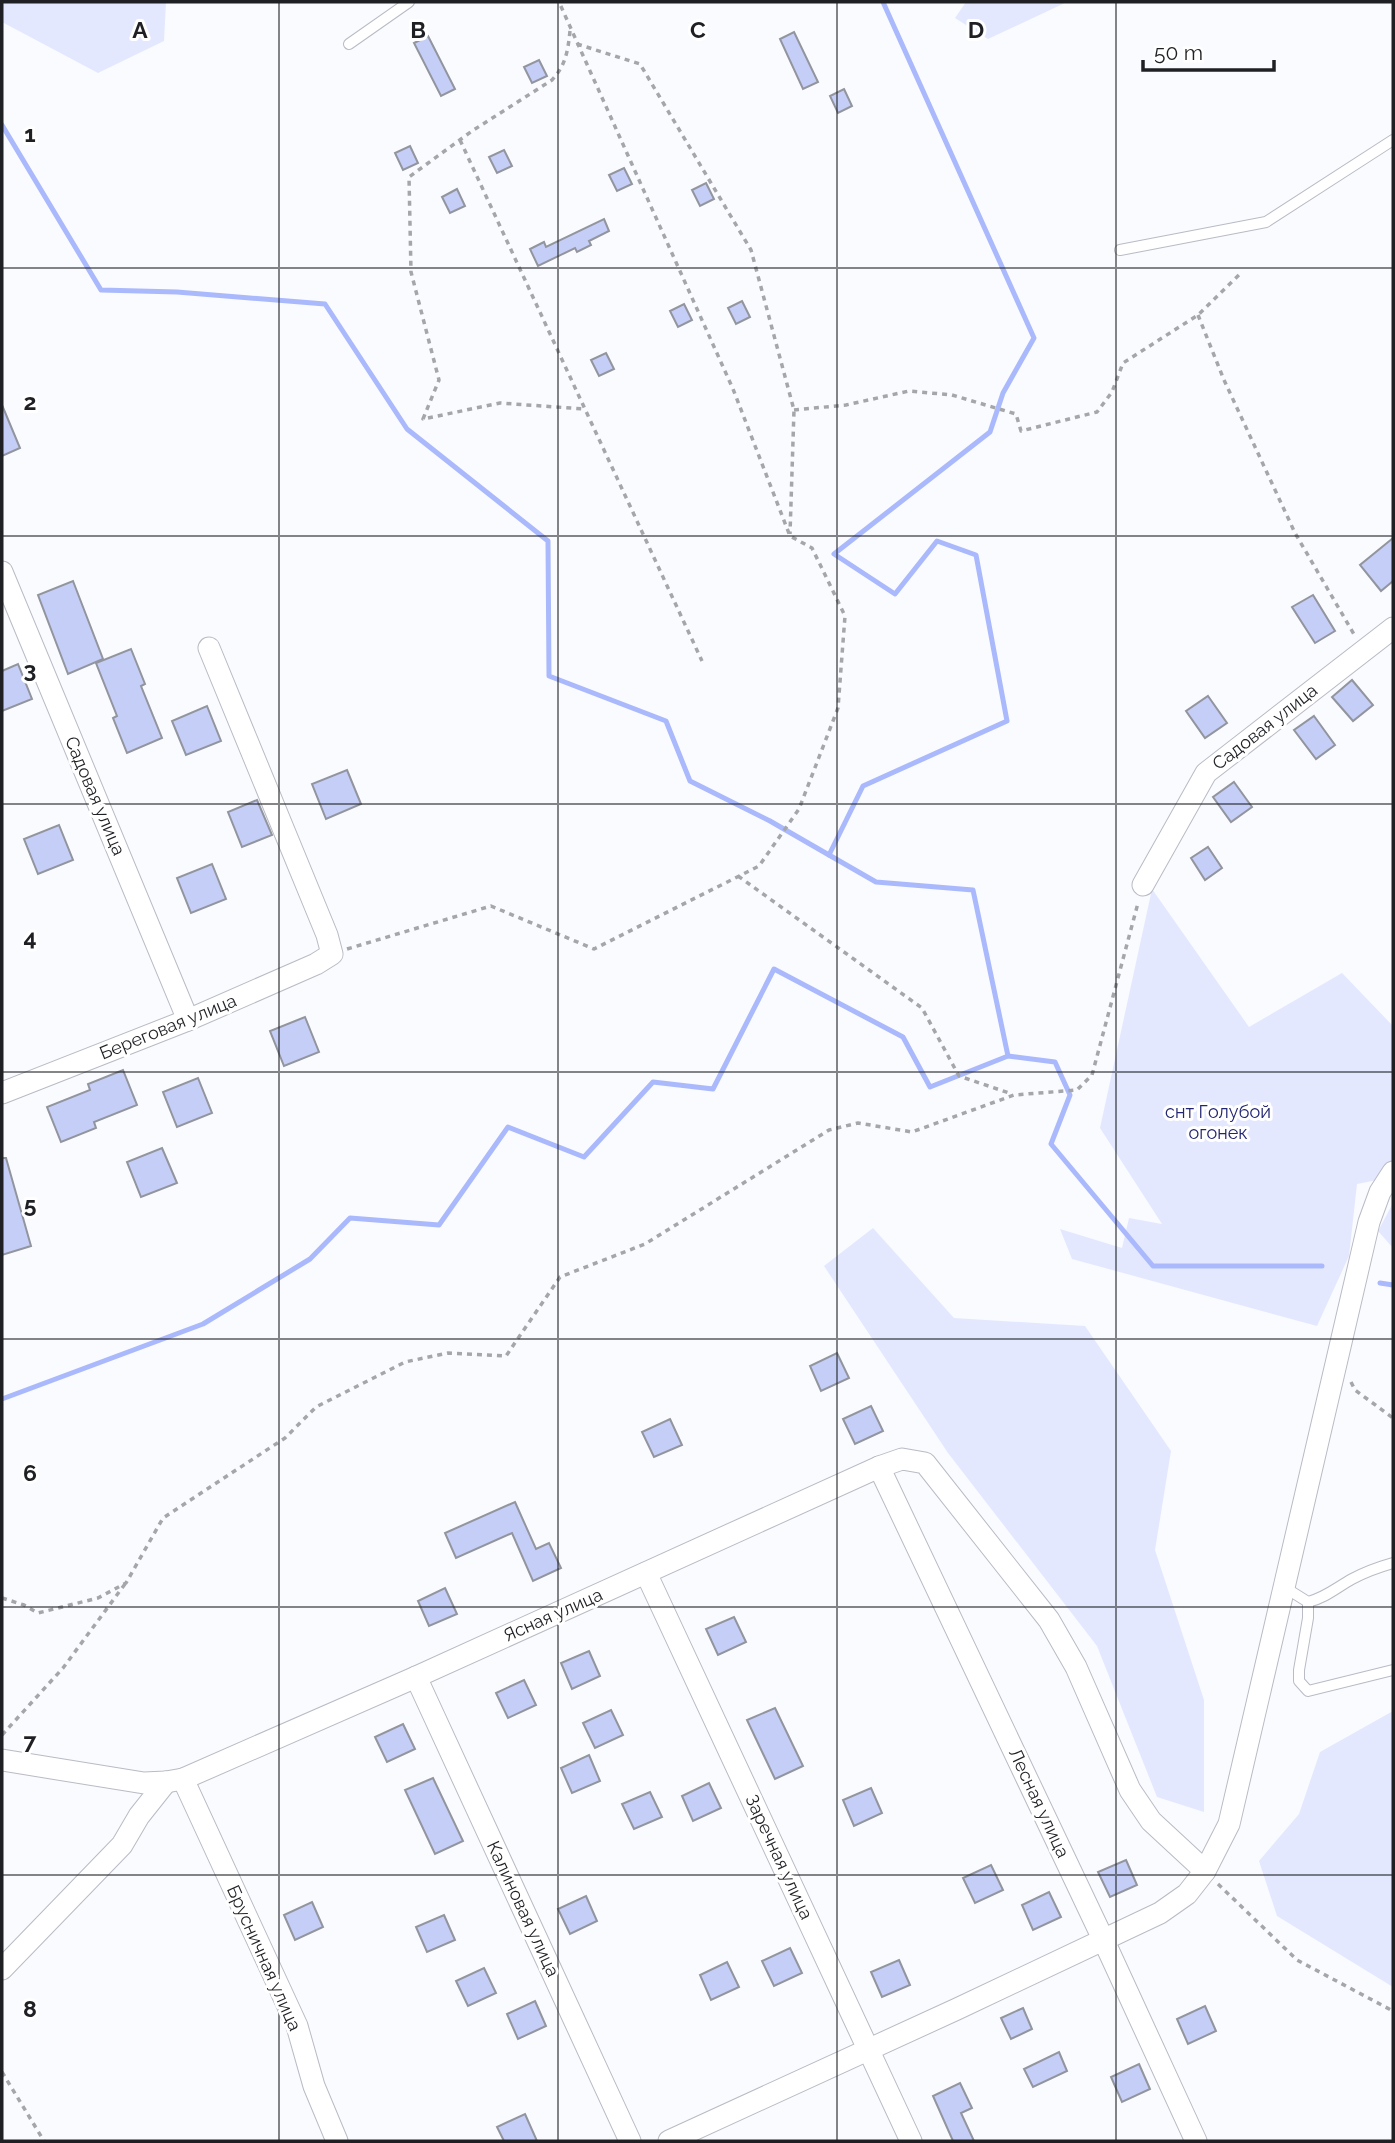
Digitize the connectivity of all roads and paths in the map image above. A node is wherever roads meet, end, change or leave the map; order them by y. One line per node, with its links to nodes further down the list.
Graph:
1 (409, 2): 4 (lane)
2 (559, 2): 3 (path)
3 (570, 28): 5 (path); 6 (path)
4 (349, 44)
5 (577, 44): 12 (path); 13 (path)
6 (460, 140): 11 (path); 11 (path)
7 (1393, 140): 8 (lane)
8 (1120, 250)
9 (1242, 272): 10 (path)
10 (1198, 315): 12 (path); 17 (path)
11 (584, 409): 18 (path)
12 (794, 410): 13 (path)
13 (790, 536): 19 (path)
14 (2, 572): 22 (street, Садовая улица)
15 (1393, 628): 17 (street, Садовая улица)
16 (209, 648): 21 (street)
17 (1363, 650): 20 (street, Садовая улица)
18 (702, 661)
19 (737, 876): 21 (path); 24 (path)
20 (1143, 885): 24 (path)
21 (332, 954): 22 (street, Береговая улица)
22 (188, 1020): 23 (street, Береговая улица)
23 (2, 1093)
24 (1014, 1095): 31 (path)
25 (1393, 1172): 32 (street)
26 (1350, 1381): 27 (path)
27 (1393, 1418)
28 (879, 1467): 30 (street, Ясная улица); 42 (street, Ясная улица); 43 (street, Лесная улица)
29 (1393, 1563): 34 (lane)
30 (646, 1573): 36 (street, Ясная улица); 46 (street, Заречная улица)
31 (126, 1583): 33 (path); 37 (path)
32 (1284, 1587): 34 (lane); 42 (street)
33 (2, 1598)
34 (1308, 1602): 35 (lane)
35 (1393, 1670)
36 (416, 1677): 40 (street, Ясная улица); 50 (street, Калиновая улица)
37 (2, 1735)
38 (2, 1760): 39 (street)
39 (118, 1779): 40 (street); 41 (street)
40 (175, 1780): 41 (street); 49 (street, Брусничная улица)
41 (139, 1816): 44 (street)
42 (1205, 1871): 43 (street); 45 (path)
43 (1104, 1941): 46 (street); 53 (street, Лесная улица)
44 (2, 1969)
45 (1393, 2011)
46 (869, 2050): 51 (street); 52 (street, Заречная улица)
47 (2, 2071): 48 (path)
48 (44, 2141)
49 (337, 2141)
50 (630, 2141)
51 (669, 2141)
52 (911, 2141)
53 (1196, 2141)

